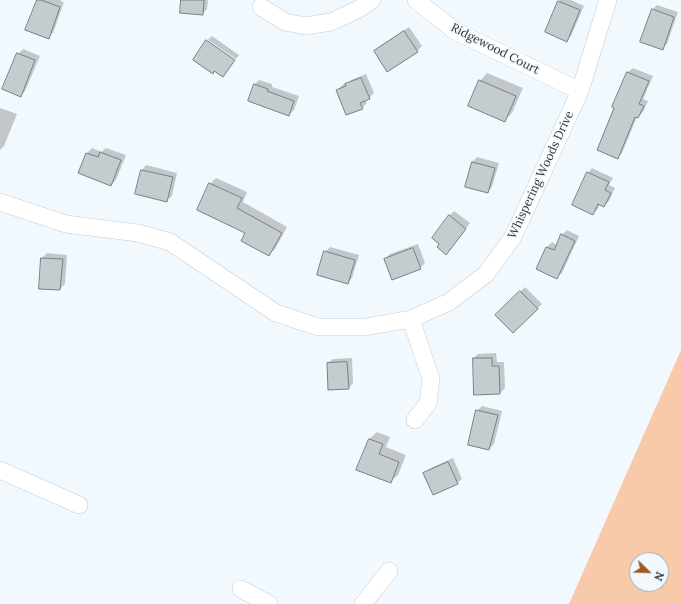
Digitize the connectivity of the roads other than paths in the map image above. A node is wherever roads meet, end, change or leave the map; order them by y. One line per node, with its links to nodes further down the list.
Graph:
1 (372, 0): 4 (street)
2 (416, 0): 5 (street, Ridgewood Court)
3 (608, 0): 5 (street, Whispering Woods Drive)
4 (261, 7)
5 (580, 91): 7 (street, Whispering Woods Drive)
6 (0, 202): 7 (street, Whispering Woods Drive)
7 (411, 319): 8 (street)
8 (415, 420)
9 (0, 470): 10 (street)
10 (80, 505)
11 (389, 571): 14 (street)
12 (241, 589): 13 (street)
13 (269, 604)
14 (362, 604)

